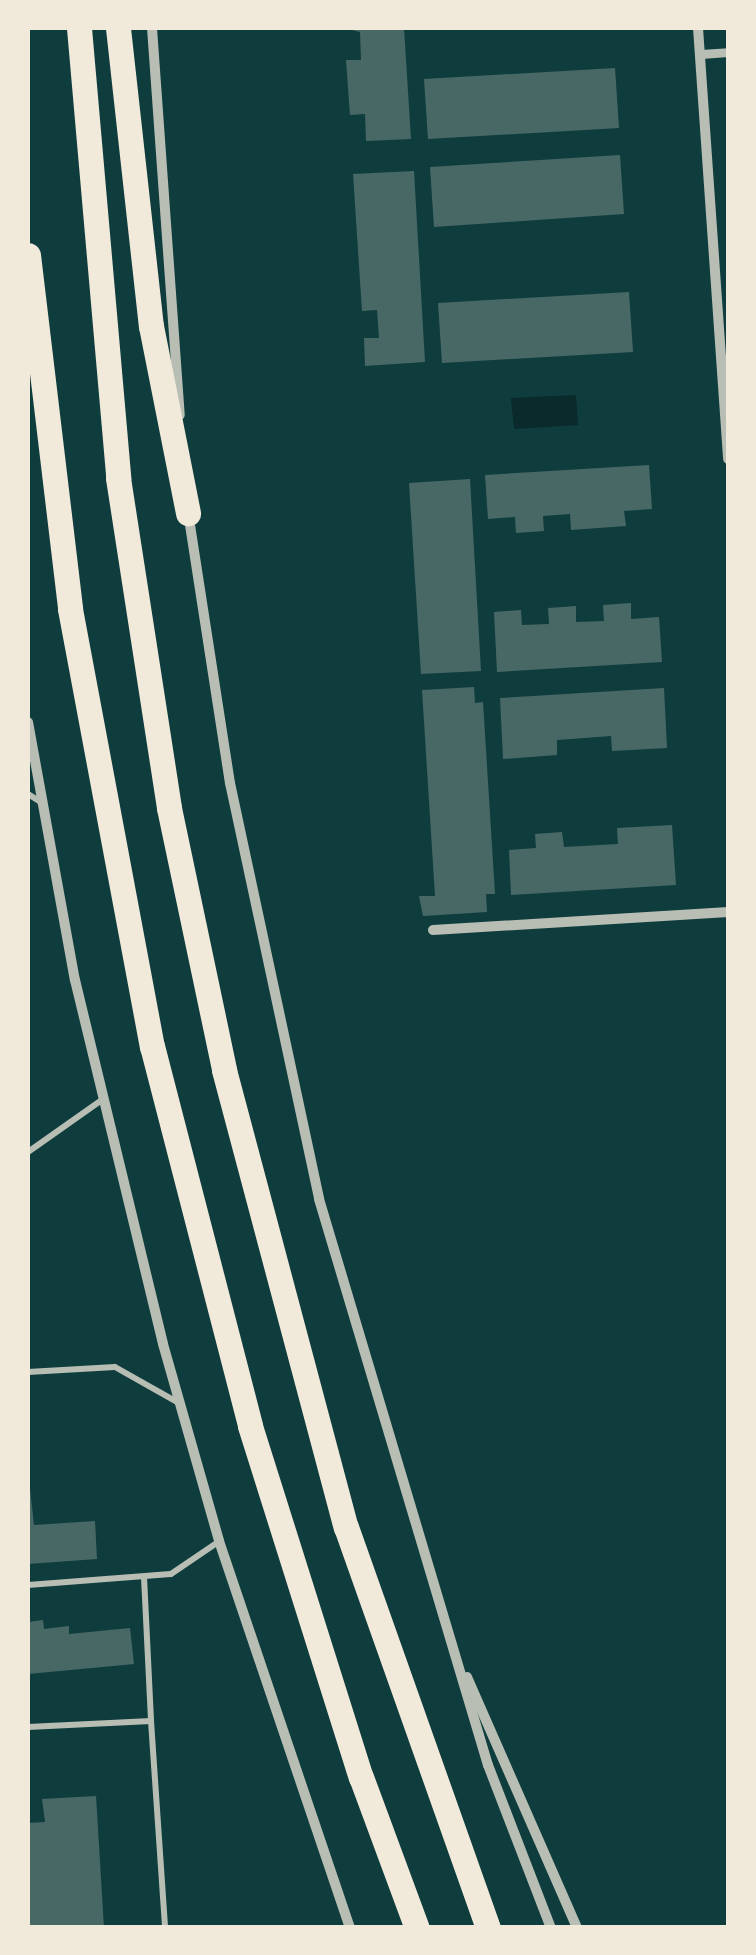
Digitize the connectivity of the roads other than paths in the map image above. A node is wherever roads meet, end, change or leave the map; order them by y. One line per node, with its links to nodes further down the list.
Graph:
1 (79, 28): 29 (highway)
2 (118, 28): 9 (highway)
3 (152, 28): 9 (street)
4 (698, 28): 6 (street)
5 (728, 52): 6 (street)
6 (700, 54): 8 (street)
7 (28, 255): 28 (highway)
8 (728, 459)
9 (188, 514): 23 (street)
10 (28, 722): 11 (street)
11 (30, 751): 13 (street)
12 (28, 794): 13 (lane)
13 (40, 801): 16 (street)
14 (728, 912): 15 (street)
15 (432, 930)
16 (102, 1099): 17 (lane); 19 (street)
17 (28, 1152)
18 (28, 1372): 19 (lane)
19 (180, 1404): 20 (street)
20 (219, 1541): 21 (lane); 27 (street)
21 (144, 1576): 22 (lane); 24 (lane)
22 (28, 1585)
23 (440, 1609): 30 (street); 31 (street)
24 (151, 1721): 25 (lane); 26 (lane)
25 (28, 1727)
26 (166, 1928)
27 (350, 1928)
28 (417, 1928)
29 (488, 1928)
30 (551, 1928)
31 (577, 1928)

